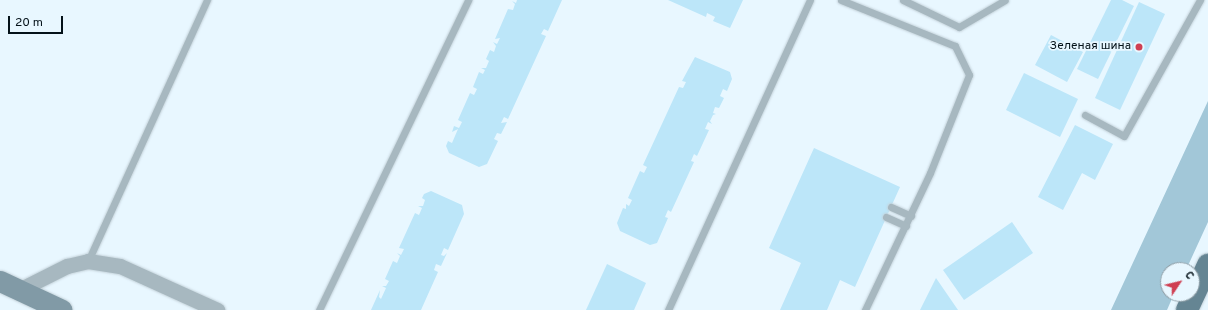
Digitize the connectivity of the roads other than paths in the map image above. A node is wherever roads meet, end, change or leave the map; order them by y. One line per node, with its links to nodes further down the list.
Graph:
1 (207, 0): 13 (lane)
2 (468, 0): 19 (lane)
3 (810, 0): 20 (lane)
4 (841, 0): 10 (lane)
5 (903, 0): 6 (lane)
6 (1005, 0)
7 (1200, 0): 8 (lane)
8 (1085, 115)
9 (891, 207): 10 (lane)
10 (911, 216): 12 (lane)
11 (886, 217): 12 (lane)
12 (906, 226): 21 (lane)
13 (88, 261): 16 (street); 18 (street)
14 (1208, 265): 22 (main road)
15 (0, 281): 16 (main road)
16 (19, 290): 17 (main road)
17 (62, 310)
18 (217, 310)
19 (319, 310)
20 (668, 310)
21 (865, 310)
22 (1187, 310)

